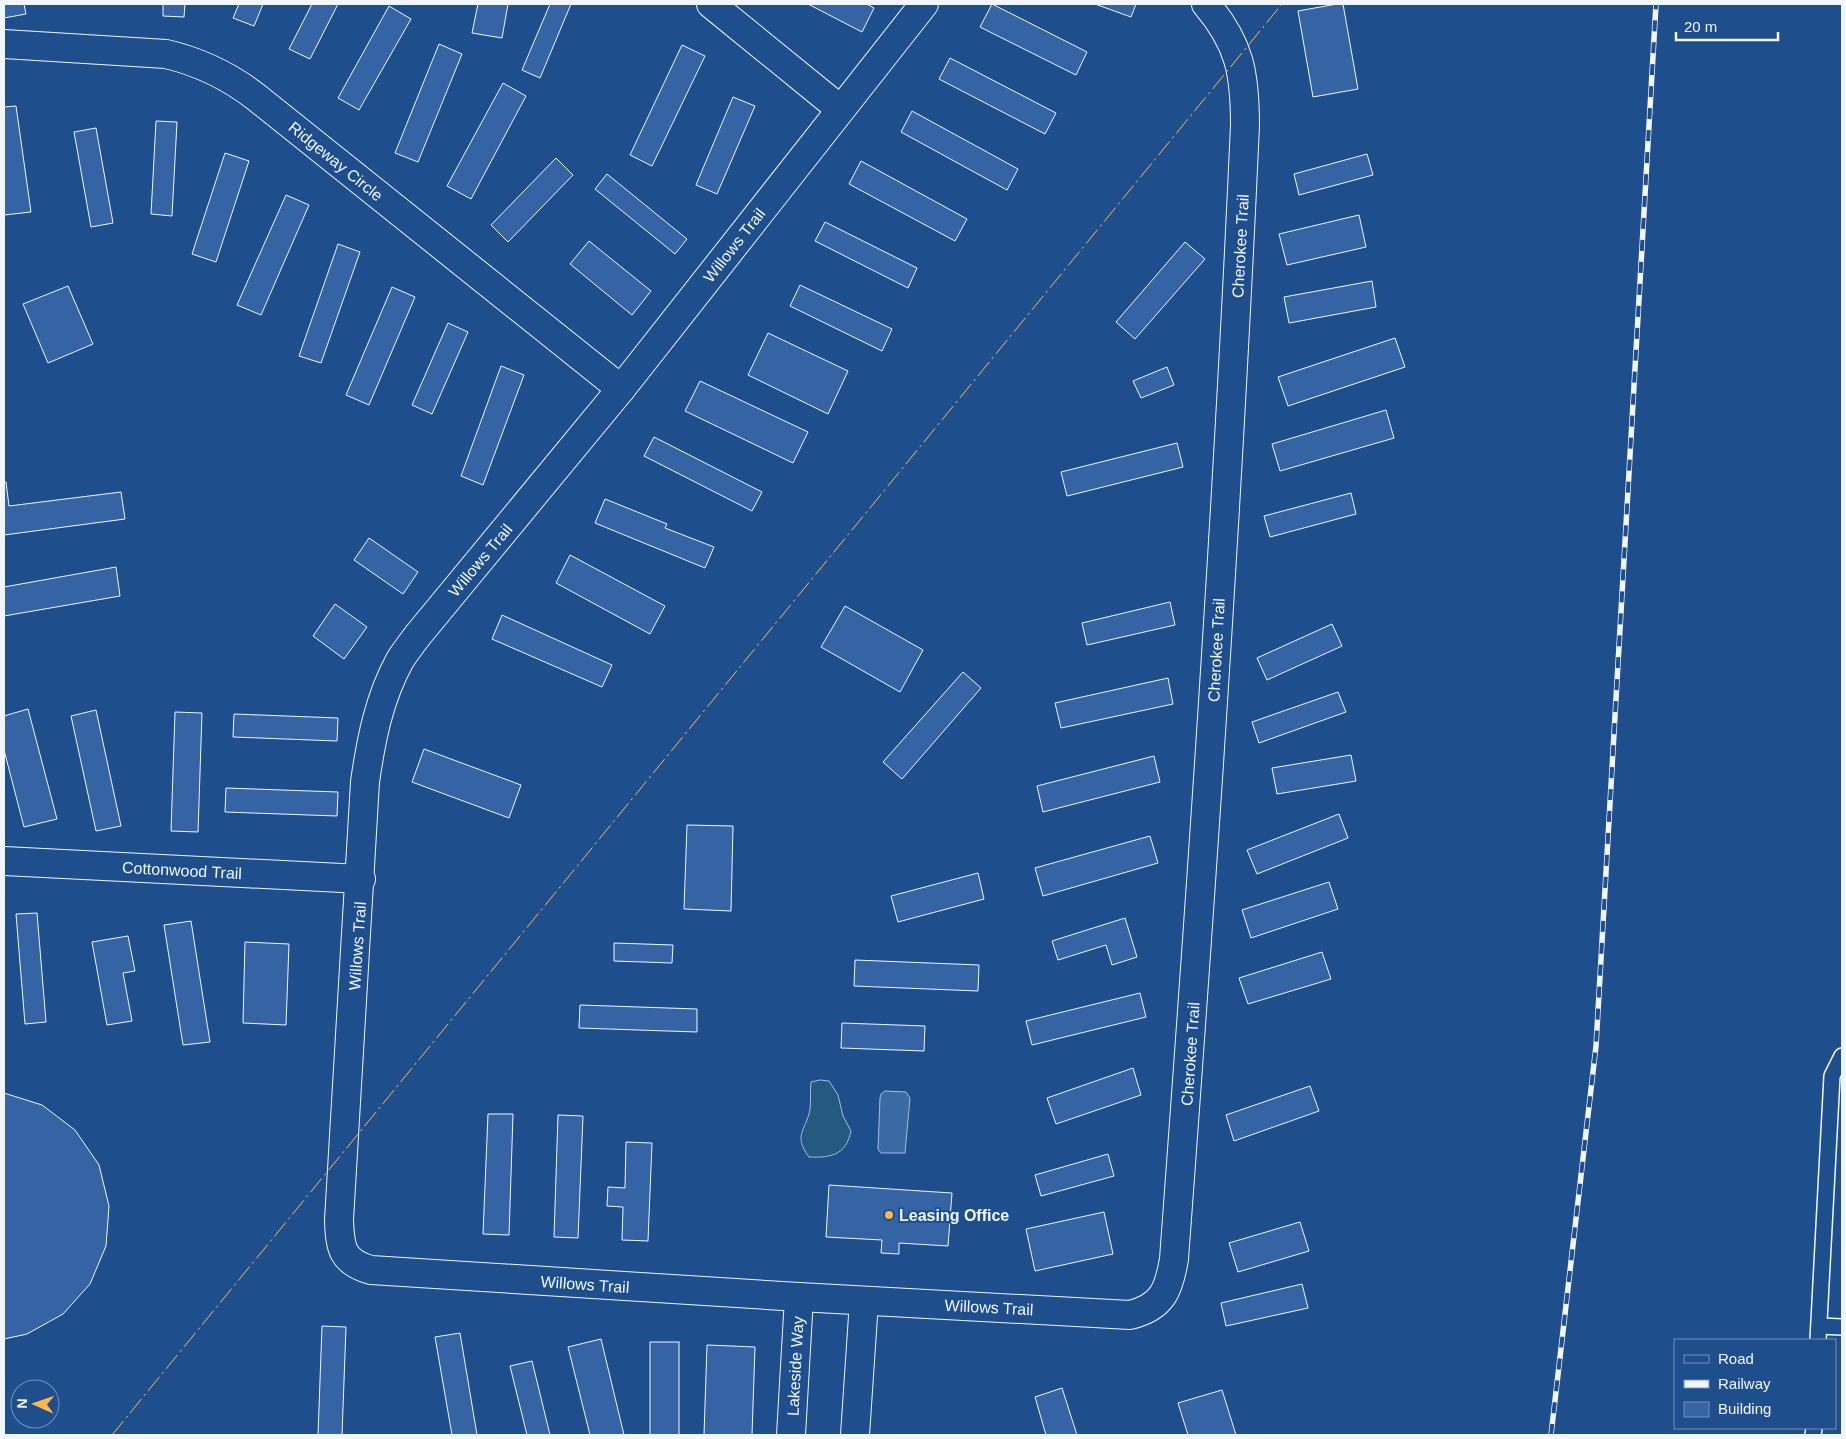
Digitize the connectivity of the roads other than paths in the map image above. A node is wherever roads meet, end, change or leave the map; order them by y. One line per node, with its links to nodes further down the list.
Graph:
1 (711, 4): 5 (street)
2 (924, 4): 5 (street, Willows Trail)
3 (1206, 4): 12 (street, Cherokee Trail)
4 (4, 44): 6 (street, Ridgeway Circle)
5 (840, 109): 6 (street, Willows Trail)
6 (621, 389): 8 (street, Willows Trail)
7 (4, 861): 8 (street, Cottonwood Trail)
8 (361, 878): 10 (street, Willows Trail)
9 (1842, 1056): 14 (lane)
10 (799, 1297): 11 (street, Willows Trail); 15 (street, Lakeside Way)
11 (864, 1301): 12 (street, Willows Trail); 16 (street)
12 (1158, 1302)
13 (1842, 1327): 14 (lane)
14 (1818, 1333)
15 (791, 1435)
16 (855, 1435)

